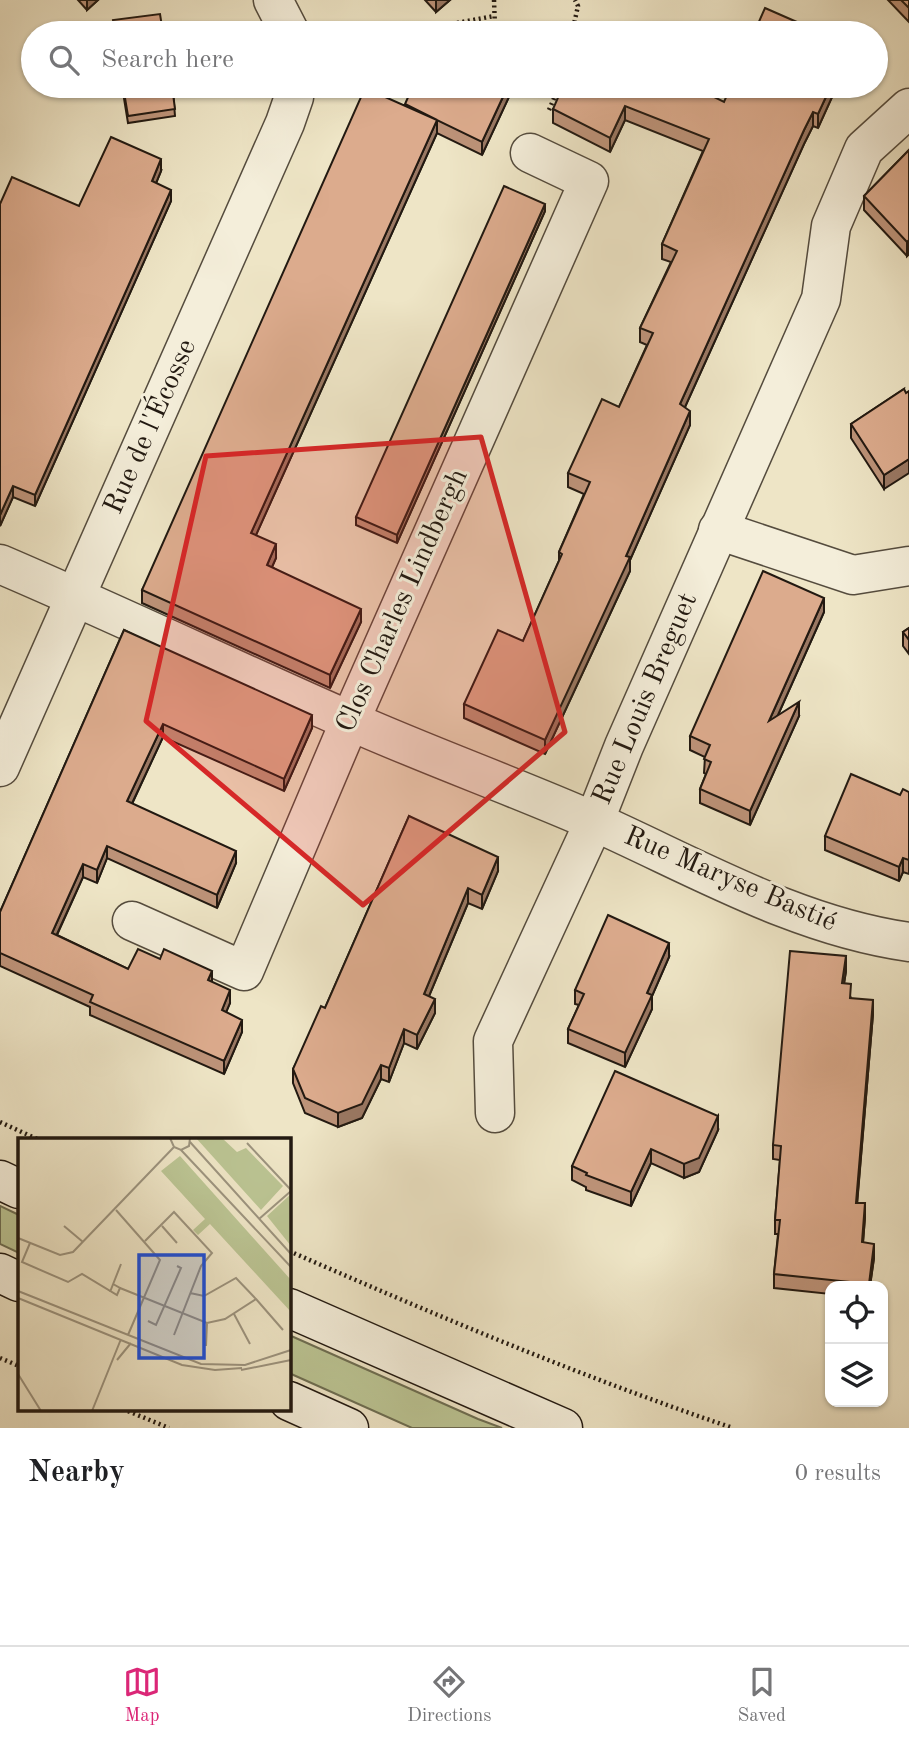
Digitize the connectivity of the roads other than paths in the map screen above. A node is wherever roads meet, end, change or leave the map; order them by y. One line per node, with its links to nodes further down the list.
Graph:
1 (273, 0): 2 (street)
2 (284, 21)
3 (295, 98): 9 (street, Rue de l'Écosse)
4 (909, 108): 6 (street, Rue Louis Breguet)
5 (530, 153): 10 (street, Clos Charles Lindbergh)
6 (718, 530): 8 (street); 12 (street, Rue Louis Breguet)
7 (0, 564): 9 (street, Rue Louis Breguet)
8 (909, 566)
9 (76, 597): 10 (street, Rue Louis Breguet); 11 (street, Rue de l'Écosse)
10 (350, 721): 12 (street, Rue Louis Breguet); 13 (street, Clos Charles Lindbergh)
11 (0, 767)
12 (594, 822): 14 (street, Rue Maryse Bastié); 15 (street)
13 (132, 921)
14 (909, 942)
15 (495, 1113)
16 (0, 1180): 17 (street)
17 (18, 1189)
18 (0, 1273): 19 (street)
19 (18, 1282)
20 (290, 1308): 23 (street)
21 (290, 1401): 22 (street)
22 (349, 1428)
23 (564, 1428)

